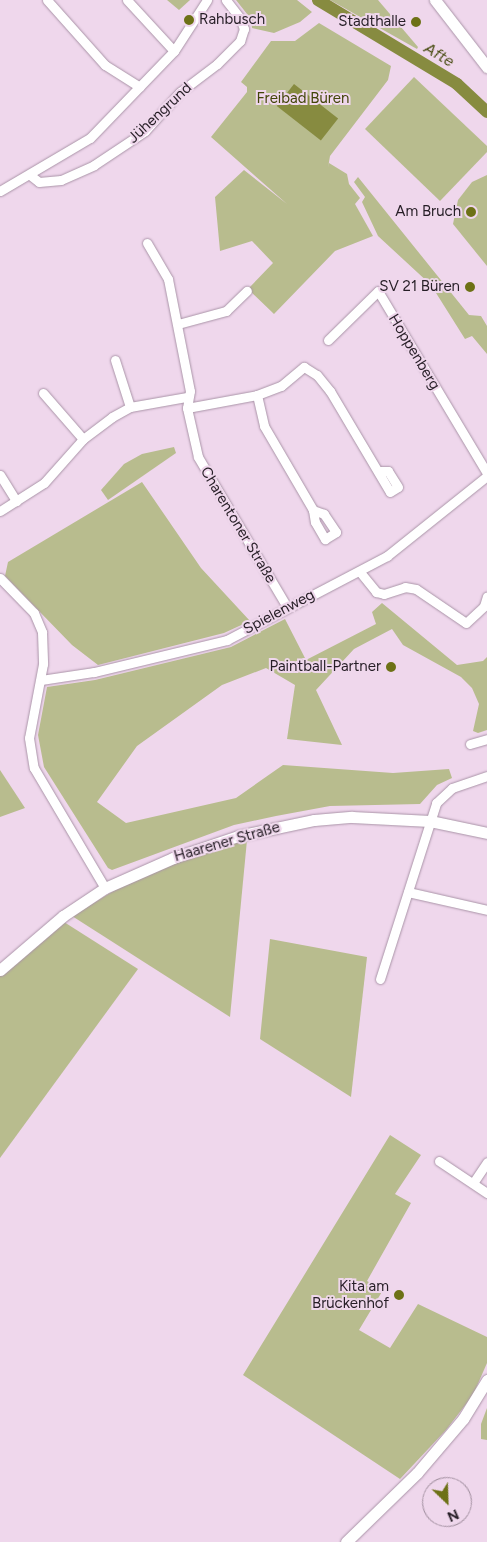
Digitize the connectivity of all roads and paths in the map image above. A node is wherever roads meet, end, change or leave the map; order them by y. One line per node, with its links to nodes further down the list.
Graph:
1 (47, 0): 8 (street)
2 (127, 0): 6 (street)
3 (207, 0): 6 (street, Jühengrund)
4 (226, 0): 9 (street, Jühengrund)
5 (435, 0): 7 (main road)
6 (174, 50): 8 (street, Jühengrund)
7 (487, 68)
8 (140, 87): 9 (street, Jühengrund)
9 (30, 175): 10 (street, Jühengrund)
10 (0, 190)
11 (147, 243): 13 (street, Charentoner Straße)
12 (247, 291): 13 (street)
13 (178, 324): 18 (street, Charentoner Straße)
14 (328, 340): 23 (street, Hoppenberg)
15 (116, 360): 19 (street)
16 (43, 393): 21 (street)
17 (257, 395): 20 (street); 22 (street); 26 (street)
18 (187, 397): 19 (street); 20 (street, Charentoner Straße)
19 (130, 408): 21 (street)
20 (187, 408): 31 (street, Charentoner Straße)
21 (83, 439): 25 (street)
22 (378, 471)
23 (487, 474): 28 (street, Spielenweg)
24 (0, 475): 25 (street)
25 (16, 501): 27 (street)
26 (313, 510)
27 (0, 511)
28 (360, 572): 30 (street); 31 (street, Spielenweg)
29 (0, 578): 32 (street)
30 (487, 596)
31 (287, 607): 32 (street, Spielenweg)
32 (41, 680): 38 (street)
33 (487, 739): 34 (street)
34 (470, 744)
35 (487, 776): 36 (street)
36 (430, 821): 37 (main road, Haarener Straße); 38 (main road, Haarener Straße); 39 (street)
37 (487, 834)
38 (105, 888): 41 (main road, Haarener Straße)
39 (408, 892): 40 (street); 42 (street)
40 (487, 910)
41 (0, 970)
42 (380, 979)
43 (439, 1161): 45 (street)
44 (487, 1162): 45 (street)
45 (473, 1183): 46 (street)
46 (487, 1193)
47 (487, 1380): 48 (main road)
48 (346, 1542)

